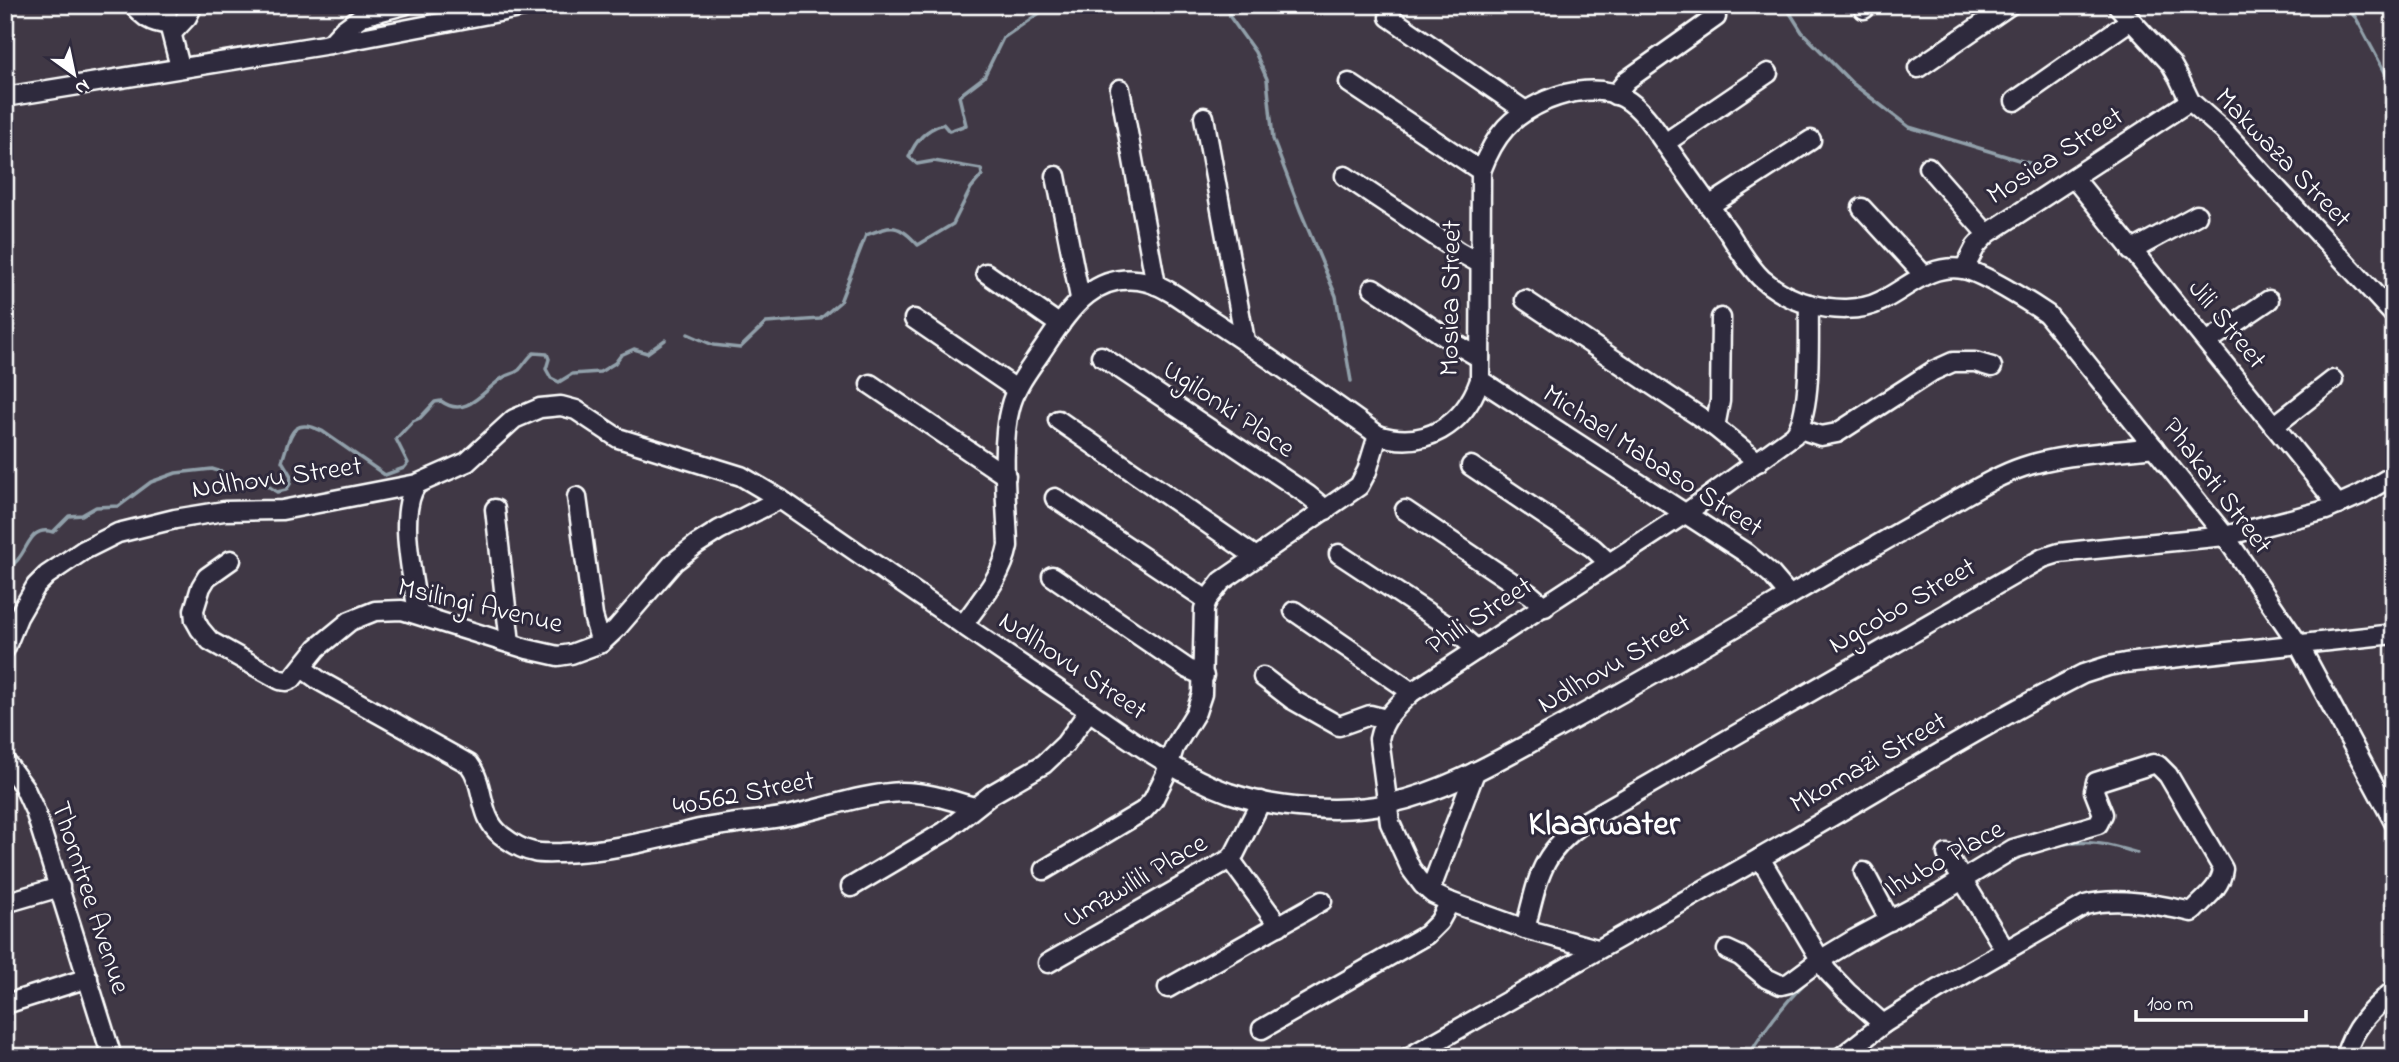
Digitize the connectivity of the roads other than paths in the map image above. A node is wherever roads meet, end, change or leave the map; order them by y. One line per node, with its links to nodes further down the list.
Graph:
1 (133, 5): 12 (street)
2 (164, 5): 12 (street)
3 (193, 5): 12 (street)
4 (404, 5): 8 (street)
5 (2010, 5): 15 (street)
6 (2117, 5): 11 (street)
7 (525, 6): 13 (street)
8 (372, 9): 13 (street)
9 (1389, 18): 23 (street)
10 (1716, 18): 19 (street)
11 (2131, 20): 21 (street); 22 (street)
12 (170, 29): 14 (street)
13 (330, 44): 14 (street)
14 (180, 67): 20 (street)
15 (1918, 68)
16 (1768, 73): 26 (street)
17 (1349, 83): 28 (street)
18 (1120, 89): 41 (street)
19 (1615, 95): 23 (street, Mosiea Street); 26 (street, Mosiea Street)
20 (5, 97)
21 (2015, 101)
22 (2190, 102): 31 (street, Mosiea Street); 47 (street, Makwaza Street)
23 (1524, 110): 28 (street, Mosiea Street)
24 (1204, 117): 51 (street)
25 (1811, 140): 32 (street)
26 (1665, 143): 32 (street, Mosiea Street)
27 (1928, 167): 35 (street)
28 (1481, 171): 37 (street, Mosiea Street)
29 (1056, 176): 43 (street)
30 (1345, 176): 37 (street)
31 (2074, 178): 35 (street, Mosiea Street); 36 (street, Jili Street)
32 (1709, 206): 46 (street, Mosiea Street)
33 (1862, 208): 40 (street)
34 (2197, 215): 36 (street)
35 (1987, 234): 38 (street, Mosiea Street)
36 (2131, 251): 52 (street, Jili Street)
37 (1479, 263): 54 (street, Mosiea Street)
38 (1964, 269): 40 (street); 65 (street, Phakati Street)
39 (986, 273): 50 (street)
40 (1923, 274): 46 (street, Mosiea Street)
41 (1156, 285): 43 (street, Mosiea Street); 51 (street, Mosiea Street)
42 (1373, 288): 54 (street)
43 (1080, 298): 50 (street, Mosiea Street)
44 (1525, 300): 62 (street)
45 (2269, 300): 52 (street)
46 (1809, 304): 63 (street)
47 (2394, 315)
48 (1721, 318): 62 (street)
49 (914, 319): 59 (street)
50 (1060, 325): 59 (street, Mosiea Street)
51 (1245, 341): 64 (street, Mosiea Street)
52 (2207, 342): 61 (street, Jili Street)
53 (1101, 356): 76 (street, Ugilonki Place)
54 (1480, 358): 56 (street, Mosiea Street)
55 (1992, 367): 63 (street)
56 (1480, 380): 64 (street, Mosiea Street); 78 (street, Michael Mabaso Street)
57 (2333, 380): 61 (street)
58 (870, 384): 69 (street)
59 (1016, 389): 69 (street, Mosiea Street)
60 (1058, 420): 81 (street)
61 (2274, 426): 74 (street, Jili Street)
62 (1715, 427): 66 (street)
63 (1800, 429): 66 (street, Phili Street)
64 (1378, 435): 76 (street)
65 (2154, 447): 79 (street, Phakati Street); 85 (street, Ndlhovu Street)
66 (1758, 462): 78 (street, Phili Street)
67 (1471, 466): 83 (street)
68 (2394, 475): 74 (street, Ngcobo Street)
69 (1006, 476): 90 (street, Mosiea Street)
70 (417, 484): 73 (street, Ndlhovu Street); 89 (street); 95 (street, Ndlhovu Street)
71 (577, 497): 93 (street)
72 (1055, 498): 86 (street)
73 (780, 499): 90 (street, Ndlhovu Street); 93 (street, Msilingi Avenue)
74 (2338, 505): 79 (street, Ngcobo Street)
75 (495, 509): 92 (street)
76 (1326, 510): 81 (street)
77 (1405, 510): 87 (street)
78 (1686, 513): 83 (street, Phili Street); 85 (street, Michael Mabaso Street)
79 (2225, 536): 94 (street, Phakati Street); 124 (street, Ngcobo Street)
80 (1339, 554): 96 (street)
81 (1256, 557): 86 (street)
82 (231, 560): 97 (street)
83 (1609, 563): 87 (street, Phili Street)
84 (1052, 576): 98 (street)
85 (1789, 595): 105 (street, Ndlhovu Street)
86 (1207, 600): 98 (street)
87 (1545, 607): 96 (street, Phili Street)
88 (1294, 611): 100 (street)
89 (418, 614): 92 (street, Msilingi Avenue); 97 (street, Msilingi Avenue)
90 (963, 625): 101 (street, Ndlhovu Street)
91 (2394, 634): 94 (street, Mkomazi Street)
92 (510, 643): 93 (street, Msilingi Avenue)
93 (601, 643)
94 (2299, 645): 109 (street, Phakati Street); 111 (street, Mkomazi Street)
95 (5, 649)
96 (1477, 650): 100 (street, Phili Street)
97 (302, 668): 108 (street, 40562 Street)
98 (1204, 676): 104 (street)
99 (1263, 677): 102 (street)
100 (1412, 692): 102 (street, Phili Street)
101 (1089, 711): 104 (street, Ndlhovu Street); 108 (street)
102 (1386, 719): 107 (street)
103 (5, 761): 116 (street, Thorntree Avenue)
104 (1169, 763): 106 (street, Ndlhovu Street); 113 (street)
105 (1475, 772): 107 (street, Ndlhovu Street); 118 (street)
106 (1261, 802): 107 (street, Ndlhovu Street); 112 (street, Umzwilili Place)
107 (1387, 804): 118 (street)
108 (974, 807): 117 (street)
109 (2394, 822)
110 (1947, 855): 115 (street)
111 (1760, 858): 125 (street, Mkomazi Street); 128 (street)
112 (1230, 859): 123 (street); 129 (street, Umzwilili Place)
113 (1044, 870)
114 (1864, 872): 122 (street)
115 (1962, 880): 122 (street, Ihubo Place); 127 (street); 127 (street, Ihubo Place)
116 (60, 887): 121 (street); 130 (street, Thorntree Avenue)
117 (851, 887)
118 (1430, 891): 120 (street)
119 (1322, 901): 123 (street)
120 (1450, 902): 124 (street); 135 (street)
121 (5, 903)
122 (1890, 920): 128 (street, Ihubo Place)
123 (1279, 926): 131 (street)
124 (1525, 929): 125 (street)
125 (1597, 949): 137 (street, Mkomazi Street)
126 (1727, 950): 128 (street, Ihubo Place)
127 (2005, 950): 134 (street)
128 (1820, 960): 134 (street)
129 (1048, 963)
130 (88, 978): 133 (street); 136 (street, Thorntree Avenue)
131 (1168, 988)
132 (2394, 990): 139 (street)
133 (12, 1002)
134 (1883, 1024): 138 (street)
135 (1262, 1029)
136 (112, 1057)
137 (1409, 1057)
138 (1841, 1057)
139 (2345, 1057)

